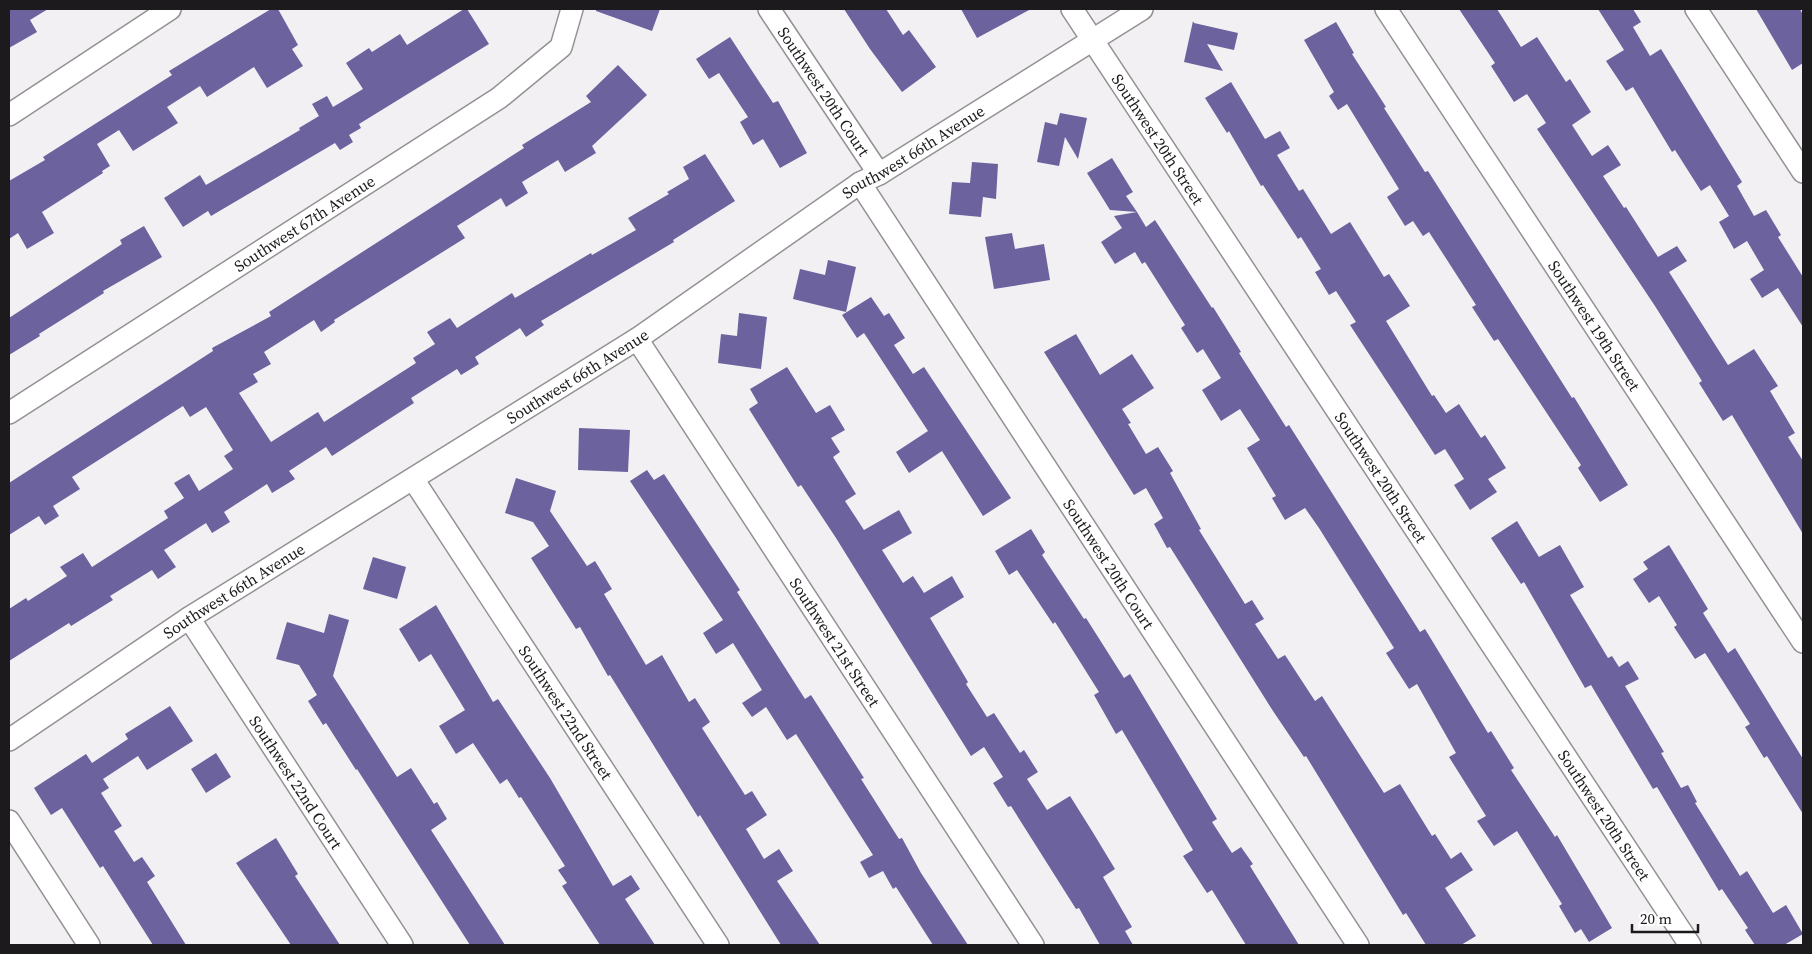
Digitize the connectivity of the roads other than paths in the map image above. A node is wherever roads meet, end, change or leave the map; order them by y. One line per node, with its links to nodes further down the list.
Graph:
1 (170, 9): 9 (street)
2 (572, 9): 14 (street, Southwest 67th Avenue)
3 (770, 9): 11 (street, Southwest 20th Court)
4 (1072, 9): 8 (street, Southwest 20th Street)
5 (1142, 9): 8 (street, Southwest 66th Avenue)
6 (1386, 9): 17 (street, Southwest 19th Street)
7 (1696, 9): 10 (street)
8 (1092, 40): 11 (street, Southwest 66th Avenue); 25 (street, Southwest 20th Street)
9 (9, 115)
10 (1803, 172)
11 (879, 174): 12 (street, Southwest 66th Avenue)
12 (860, 183): 13 (street, Southwest 66th Avenue); 24 (street, Southwest 20th Court)
13 (637, 339): 15 (street, Southwest 66th Avenue); 23 (street, Southwest 21st Street)
14 (9, 413)
15 (413, 479): 16 (street, Southwest 66th Avenue); 22 (street, Southwest 22nd Street)
16 (190, 618): 18 (street, Southwest 66th Avenue); 21 (street, Southwest 22nd Court)
17 (1803, 642)
18 (9, 740)
19 (9, 821): 20 (street)
20 (89, 945)
21 (402, 945)
22 (718, 945)
23 (1033, 945)
24 (1358, 945)
25 (1690, 945)

